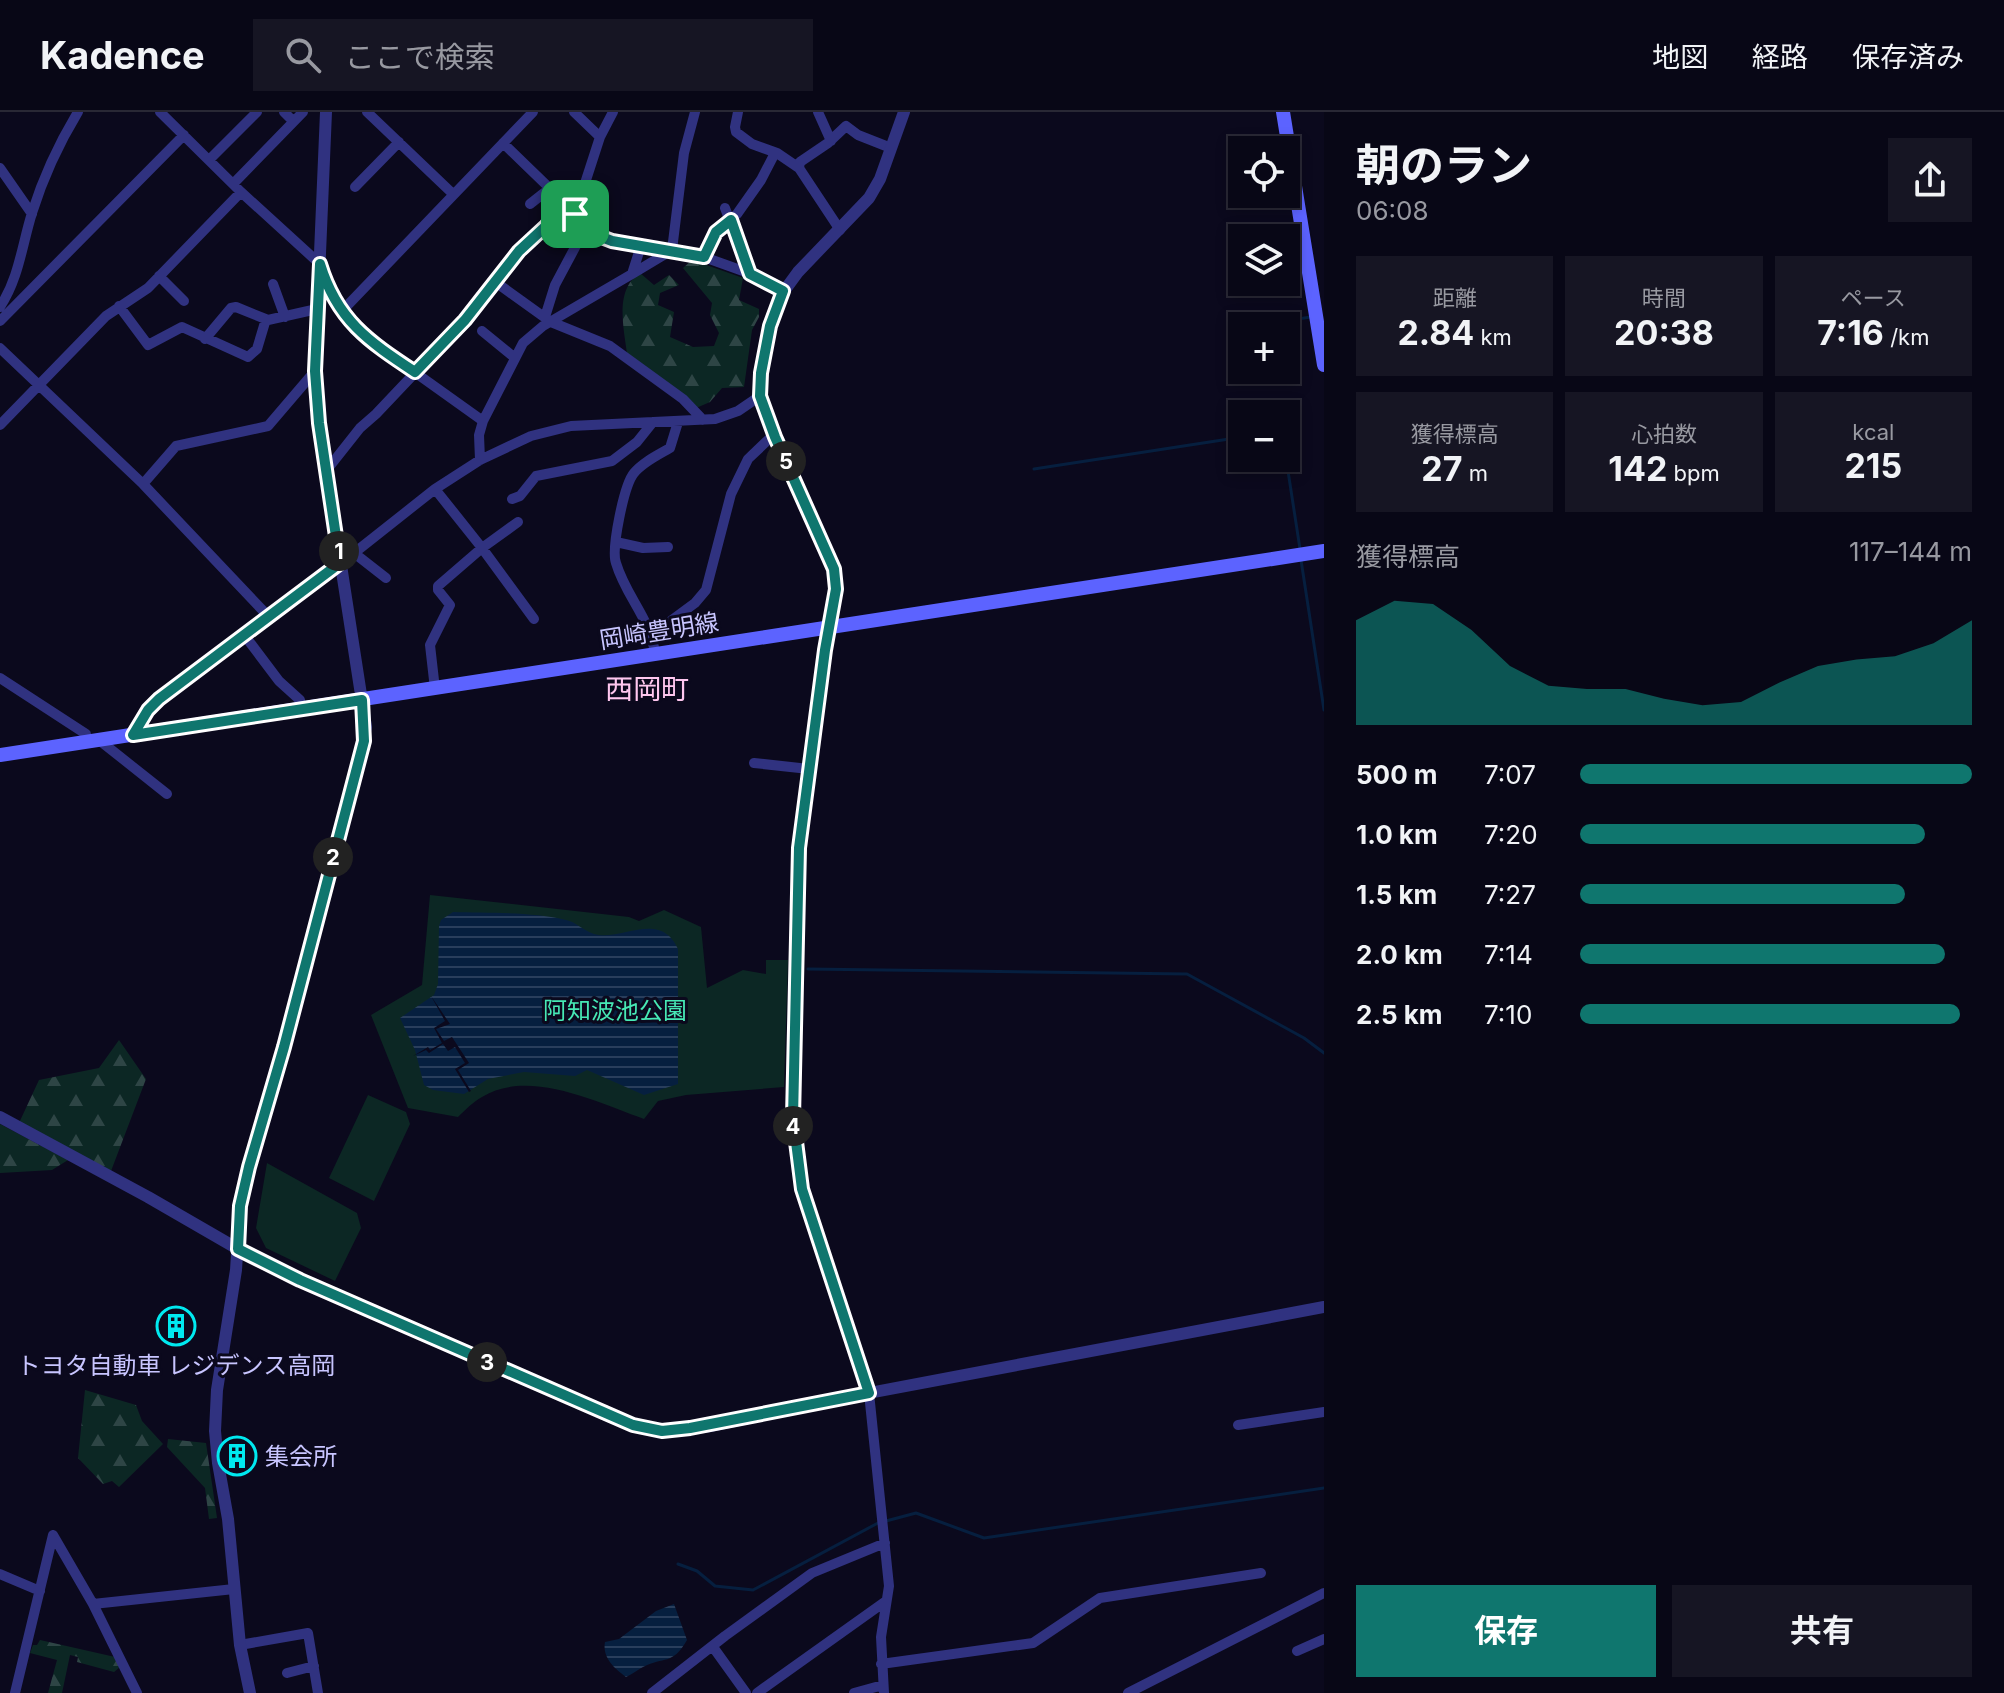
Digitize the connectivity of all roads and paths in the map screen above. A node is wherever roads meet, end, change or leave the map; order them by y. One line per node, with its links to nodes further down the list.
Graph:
1 (78, 112): 34 (street)
2 (160, 112): 17 (street)
3 (257, 112): 24 (street)
4 (284, 112): 16 (street)
5 (303, 112): 16 (street)
6 (326, 112): 42 (street)
7 (367, 112): 20 (street)
8 (533, 112): 21 (street)
9 (574, 112): 18 (street)
10 (613, 112): 18 (street)
11 (695, 112): 40 (street)
12 (738, 112): 23 (street)
13 (818, 112): 19 (street)
14 (904, 112): 22 (street)
15 (1283, 112): 62 (main road)
16 (293, 121): 28 (street)
17 (184, 135): 24 (street); 57 (street)
18 (600, 137): 35 (street)
19 (831, 141): 22 (street); 26 (street)
20 (399, 142): 27 (street); 30 (street)
21 (503, 143): 29 (street); 30 (street)
22 (891, 148): 38 (street)
23 (775, 153): 26 (street); 36 (street)
24 (209, 160): 28 (street)
25 (0, 168): 34 (street)
26 (799, 168): 38 (street)
27 (355, 187)
28 (237, 188): 42 (street); 45 (street)
29 (549, 189): 31 (street); 32 (street)
30 (453, 194): 53 (street)
31 (530, 204)
32 (564, 205): 35 (street); 46 (street)
33 (725, 208): 36 (street)
34 (32, 214): 51 (street)
35 (575, 214): 37 (street)
36 (731, 220): 41 (street); 44 (street)
37 (587, 225): 39 (street); 56 (street)
38 (840, 230): 48 (street)
39 (636, 245): 40 (street); 43 (street)
40 (672, 250): 41 (street); 43 (street)
41 (704, 257): 44 (street)
42 (320, 264): 52 (street); 53 (street)
43 (632, 274): 56 (street)
44 (750, 274): 48 (street)
45 (159, 276): 49 (street); 50 (street)
46 (494, 281): 56 (street); 64 (street)
47 (273, 284): 54 (street)
48 (783, 291): 66 (street)
49 (184, 301)
50 (119, 306): 59 (street); 65 (street)
51 (0, 307)
52 (317, 309): 54 (street); 63 (street)
53 (343, 310): 64 (street)
54 (285, 317): 55 (street)
55 (266, 319): 59 (street); 59 (street)
56 (548, 320): 61 (street); 67 (street)
57 (0, 321)
58 (482, 331): 61 (street)
59 (205, 339)
60 (0, 348): 65 (street)
61 (515, 358): 68 (street)
62 (1324, 365)
63 (315, 371): 74 (street); 75 (street)
64 (415, 372): 68 (street); 74 (street)
65 (41, 385): 71 (street); 75 (street)
66 (760, 396): 67 (street); 72 (street)
67 (703, 420): 70 (street)
68 (483, 421): 73 (street)
69 (653, 422): 70 (street); 73 (street); 77 (street)
70 (678, 422): 79 (street)
71 (0, 425)
72 (775, 437): 88 (street); 89 (street)
73 (480, 460): 76 (street)
74 (326, 471): 84 (street)
75 (143, 484): 86 (street)
76 (435, 489): 81 (street); 83 (street)
77 (512, 499)
78 (518, 522): 81 (street)
79 (616, 542): 80 (street); 89 (street)
80 (668, 547)
81 (482, 548): 87 (street); 93 (street)
82 (1324, 551): 88 (main road, 岡崎豊明線)
83 (354, 553): 84 (street); 85 (street)
84 (340, 563): 86 (street); 94 (street)
85 (386, 578)
86 (269, 617): 90 (street)
87 (534, 619)
88 (829, 627): 91 (main road, 岡崎豊明線); 100 (street)
89 (653, 634): 91 (street)
90 (245, 636): 95 (street); 96 (street)
91 (655, 654): 93 (main road, 岡崎豊明線)
92 (0, 678): 97 (street)
93 (435, 689): 94 (main road, 岡崎豊明線)
94 (362, 700): 95 (main road, 岡崎豊明線); 103 (street)
95 (301, 710): 96 (main road, 岡崎豊明線)
96 (133, 735): 97 (main road, 岡崎豊明線)
97 (93, 741): 98 (main road, 岡崎豊明線); 101 (street)
98 (0, 755)
99 (754, 763): 100 (street)
100 (809, 769): 105 (street)
101 (167, 794)
102 (0, 1117): 103 (street)
103 (238, 1249): 105 (street); 111 (street)
104 (1324, 1307): 105 (street)
105 (869, 1393): 108 (street)
106 (1324, 1412): 107 (street)
107 (1238, 1425)
108 (885, 1543): 114 (street); 118 (street)
109 (1261, 1573): 120 (street)
110 (0, 1574): 112 (street)
111 (234, 1589): 115 (street); 117 (street)
112 (40, 1591): 115 (street); 125 (street)
113 (1324, 1593): 134 (street)
114 (886, 1601): 120 (street); 132 (street)
115 (93, 1604): 126 (street)
116 (1324, 1639): 119 (street)
117 (240, 1645): 121 (street); 127 (street)
118 (713, 1647): 123 (street); 131 (street)
119 (1297, 1651)
120 (881, 1664): 124 (street)
121 (314, 1666): 122 (street); 128 (street)
122 (287, 1673)
123 (668, 1681): 129 (street); 130 (street)
124 (884, 1689): 133 (street)
125 (15, 1693)
126 (137, 1693)
127 (250, 1693)
128 (318, 1693)
129 (652, 1693)
130 (677, 1693)
131 (746, 1693)
132 (757, 1693)
133 (854, 1693)
134 (1128, 1693)

